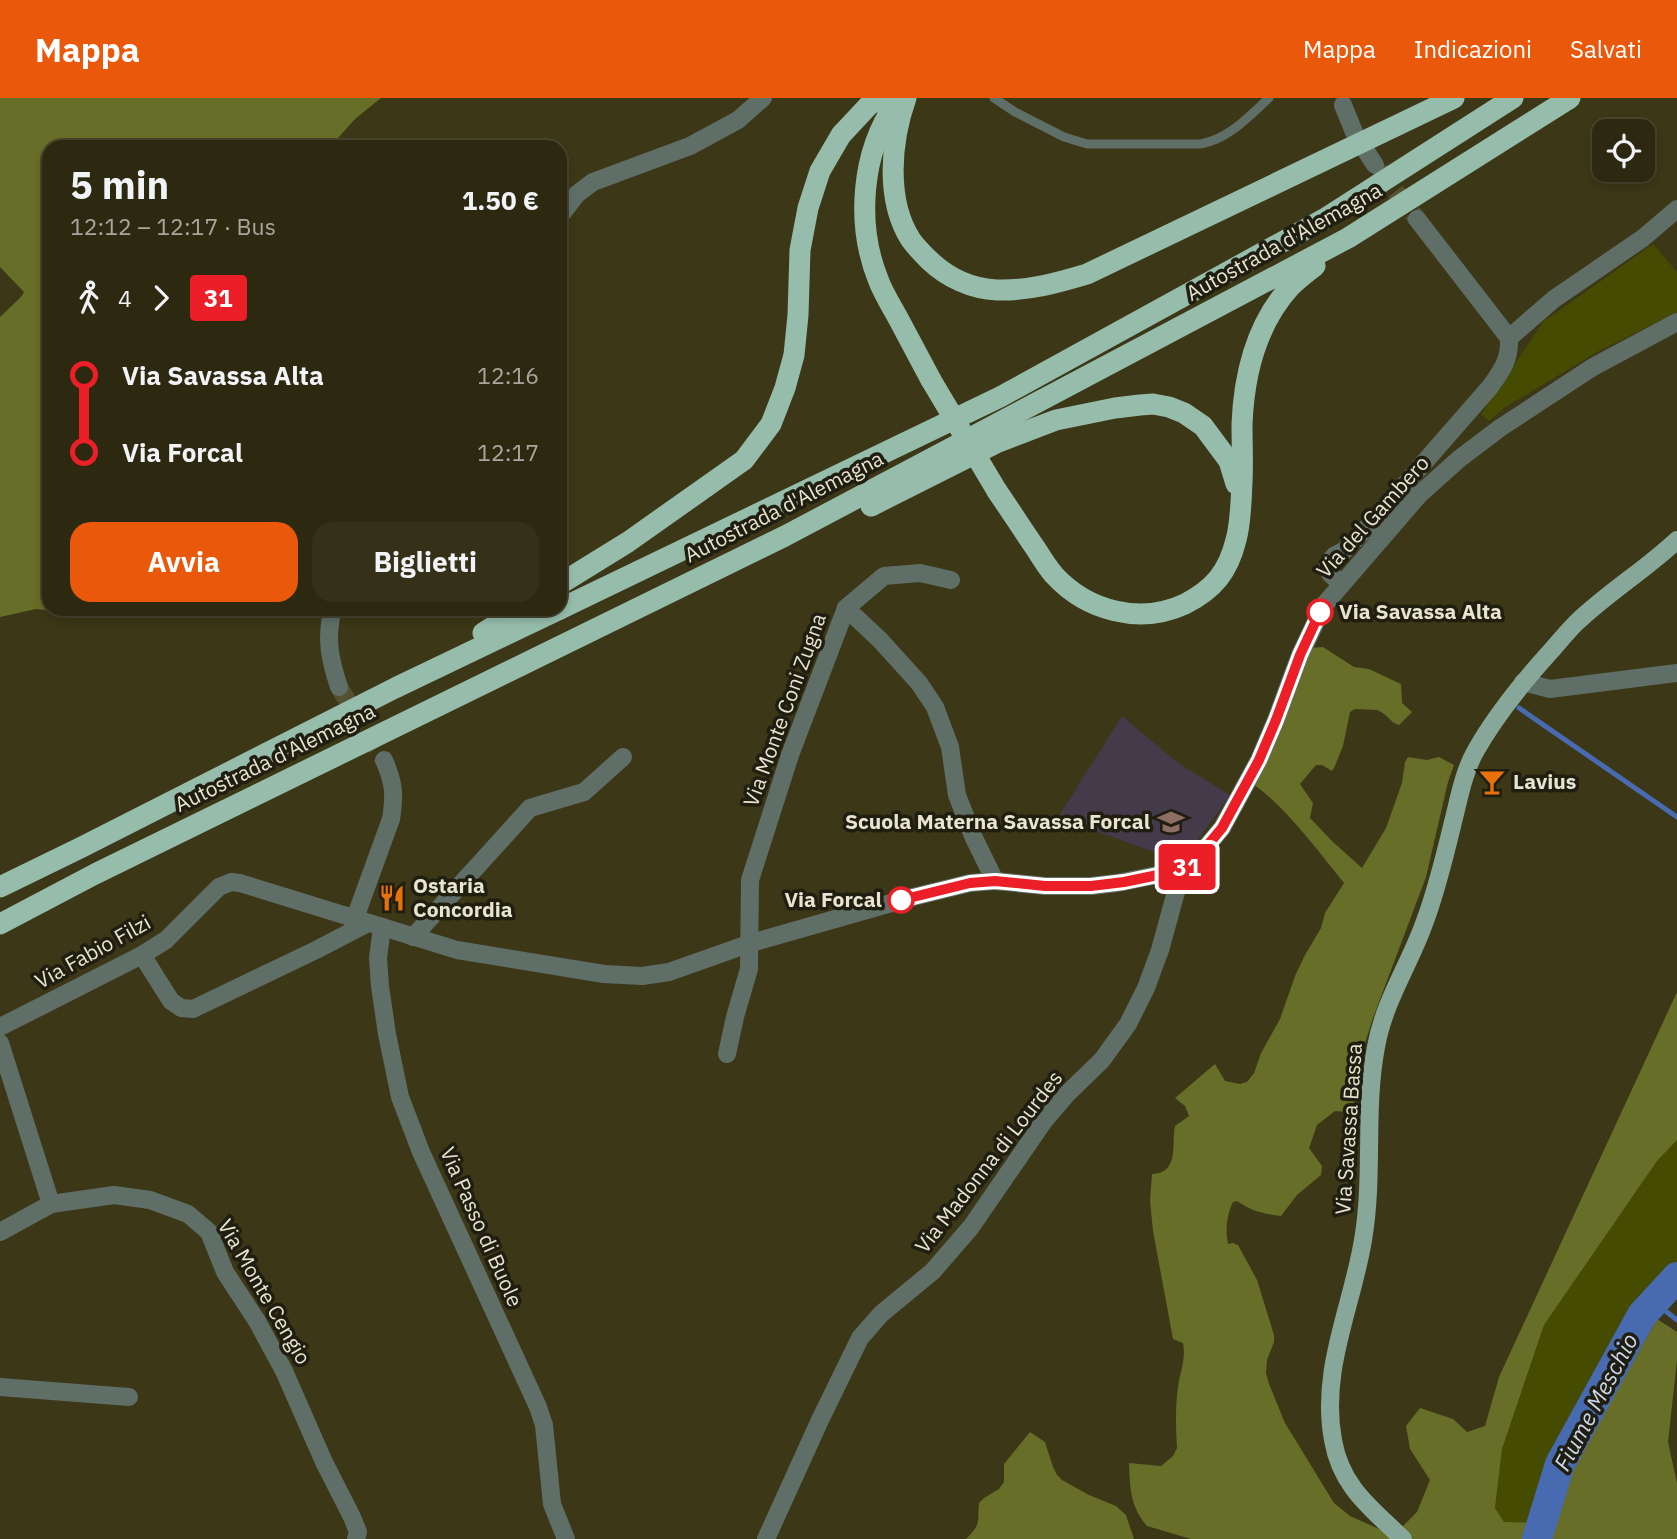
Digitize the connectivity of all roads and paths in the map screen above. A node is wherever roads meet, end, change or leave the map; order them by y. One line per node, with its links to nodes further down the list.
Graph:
1 (763, 98): 12 (street)
2 (881, 98): 21 (highway)
3 (899, 98): 18 (highway, bridge)
4 (906, 98): 7 (highway)
5 (994, 98): 6 (lane)
6 (1269, 98)
7 (1454, 98)
8 (1513, 98): 24 (highway, Autostrada d'Alemagna)
9 (1570, 98): 15 (highway, Autostrada d'Alemagna)
10 (1343, 105): 11 (street)
11 (1354, 132)
12 (567, 207)
13 (1677, 209): 17 (street)
14 (1418, 219): 17 (street)
15 (1348, 238): 18 (highway); 19 (highway, Autostrada d'Alemagna)
16 (1677, 322): 23 (street, Via del Gambero)
17 (1509, 338): 23 (street)
18 (1240, 507): 19 (highway)
19 (785, 536): 39 (highway, Autostrada d'Alemagna)
20 (1677, 540): 30 (main road, Via Savassa Bassa)
21 (567, 580)
22 (951, 580): 25 (street, Via Monte Coni Zugna)
23 (1342, 583): 35 (street, Via del Gambero)
24 (567, 606)
25 (846, 608): 36 (street); 41 (street, Via Monte Coni Zugna)
26 (331, 616): 31 (street)
27 (510, 616): 32 (highway)
28 (545, 616): 32 (highway, Autostrada d'Alemagna)
29 (1677, 673): 30 (street)
30 (1523, 682): 53 (main road, Via Savassa Bassa)
31 (339, 687)
32 (395, 688): 37 (highway, Autostrada d'Alemagna)
33 (622, 757): 40 (street)
34 (384, 760): 38 (street, Via Passo di Buole)
35 (1182, 870): 36 (street); 52 (street, Via Madonna di Lourdes)
36 (995, 881): 41 (street)
37 (0, 887)
38 (368, 923): 40 (street); 42 (street, Via Fabio Filzi); 42 (street); 51 (street, Via Passo di Buole)
39 (0, 924)
40 (413, 937): 41 (street)
41 (751, 943): 45 (street, Via Monte Coni Zugna)
42 (142, 955): 43 (street, Via Fabio Filzi)
43 (0, 1027)
44 (0, 1043): 46 (street)
45 (727, 1054)
46 (51, 1204): 47 (street, Via Monte Cengio); 50 (street, Via Monte Cengio)
47 (0, 1232)
48 (0, 1387): 49 (street)
49 (129, 1397)
50 (356, 1539)
51 (566, 1539)
52 (766, 1539)
53 (1404, 1539)

